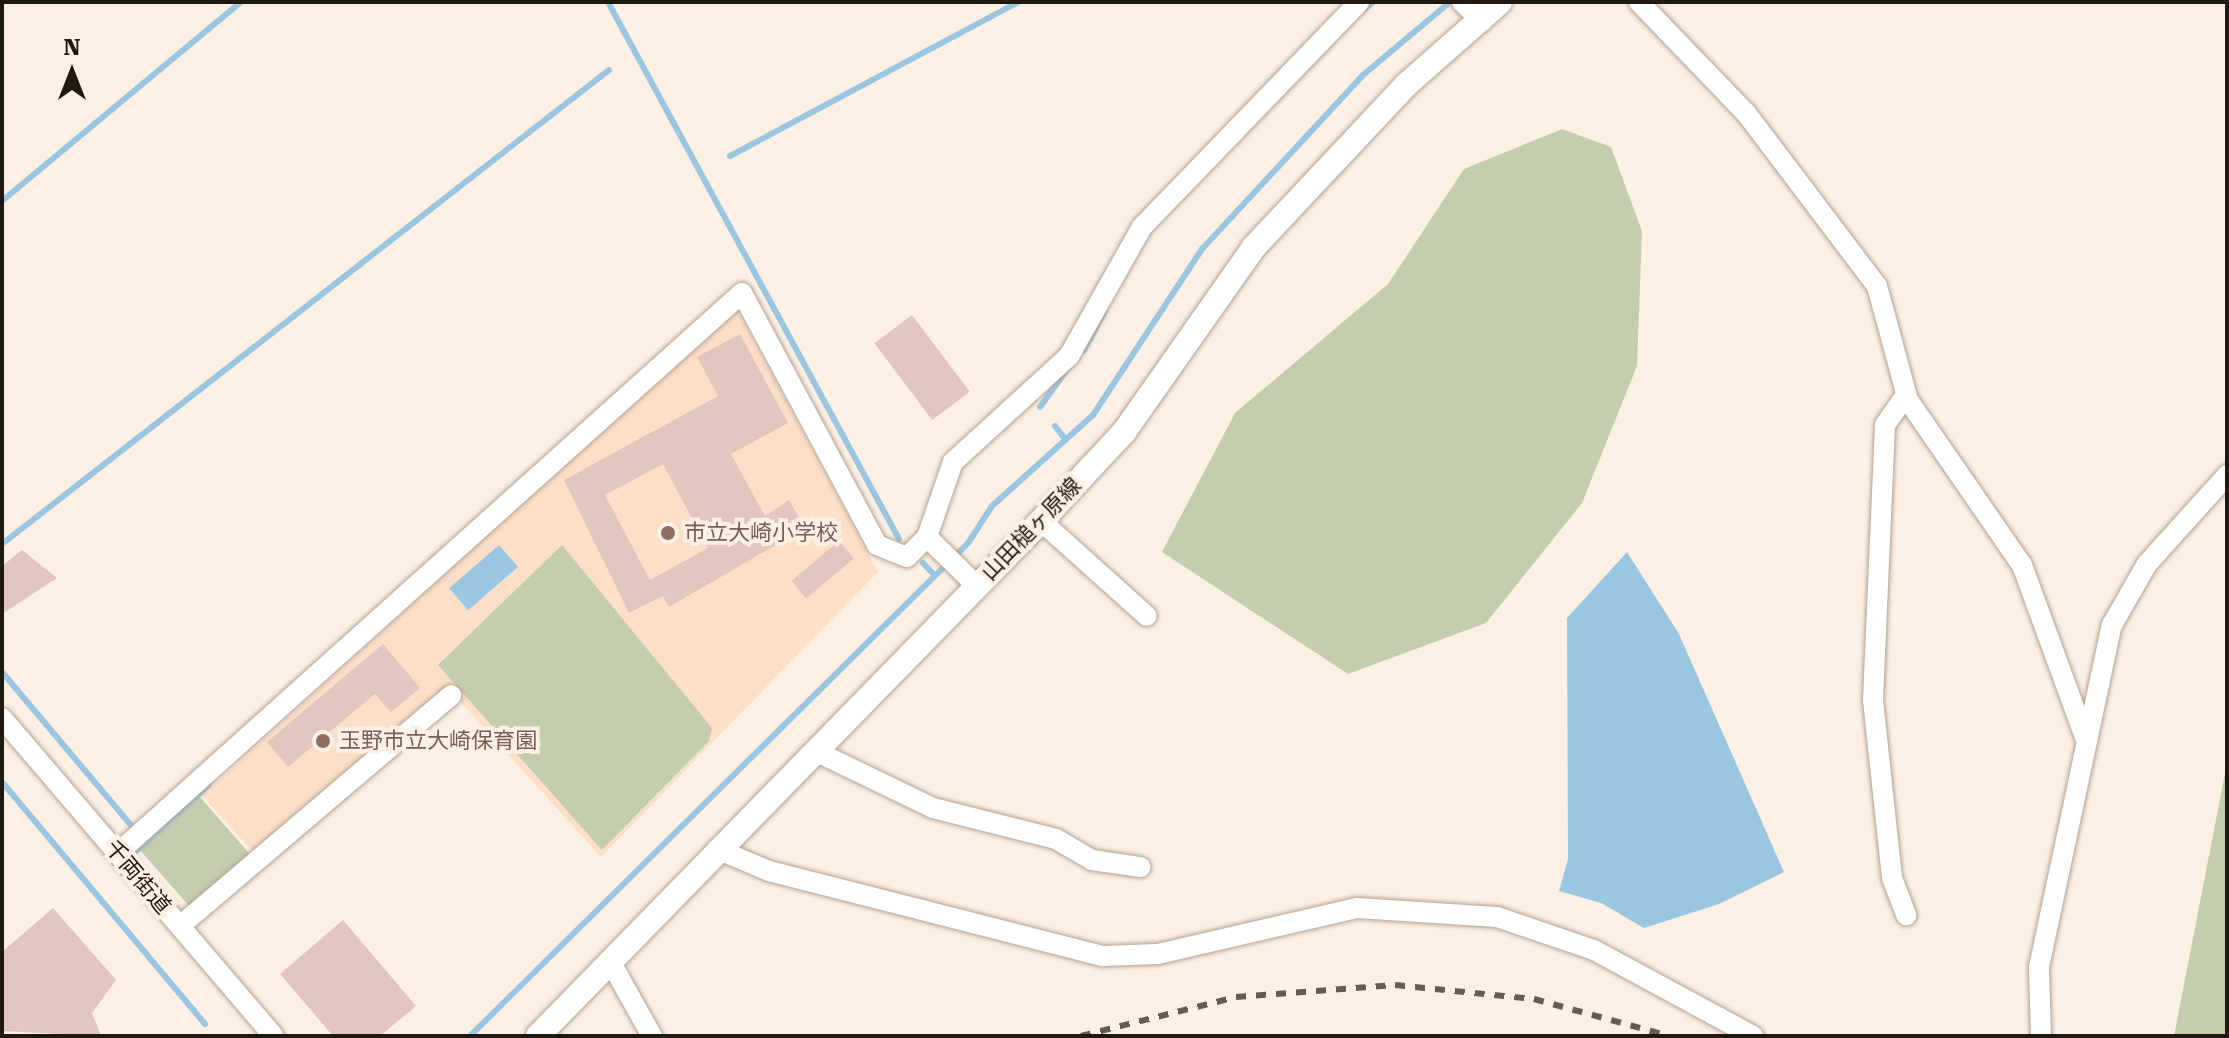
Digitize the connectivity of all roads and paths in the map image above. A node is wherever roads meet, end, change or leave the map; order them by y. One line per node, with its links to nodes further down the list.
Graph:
1 (1359, 2): 8 (street)
2 (1500, 2): 4 (main road, 山田槌ヶ原線)
3 (1639, 2): 5 (street)
4 (1472, 12): 7 (main road, 山田槌ヶ原線)
5 (1906, 395): 13 (street); 18 (street)
6 (2227, 475): 13 (street)
7 (1041, 521): 9 (main road, 山田槌ヶ原線); 10 (street)
8 (932, 541): 9 (street); 16 (street)
9 (976, 585): 14 (main road, 山田槌ヶ原線)
10 (1147, 616)
11 (451, 695): 19 (street)
12 (2, 718): 16 (street, 千両街道)
13 (2085, 737): 25 (street)
14 (815, 751): 15 (main road, 山田槌ヶ原線); 17 (street)
15 (717, 849): 20 (main road, 山田槌ヶ原線); 24 (street)
16 (118, 853): 19 (street, 千両街道)
17 (1140, 867)
18 (1906, 915)
19 (180, 926): 21 (street, 千両街道)
20 (610, 961): 22 (main road, 山田槌ヶ原線); 23 (street)
21 (274, 1036)
22 (538, 1036)
23 (652, 1036)
24 (1753, 1036)
25 (2041, 1036)

